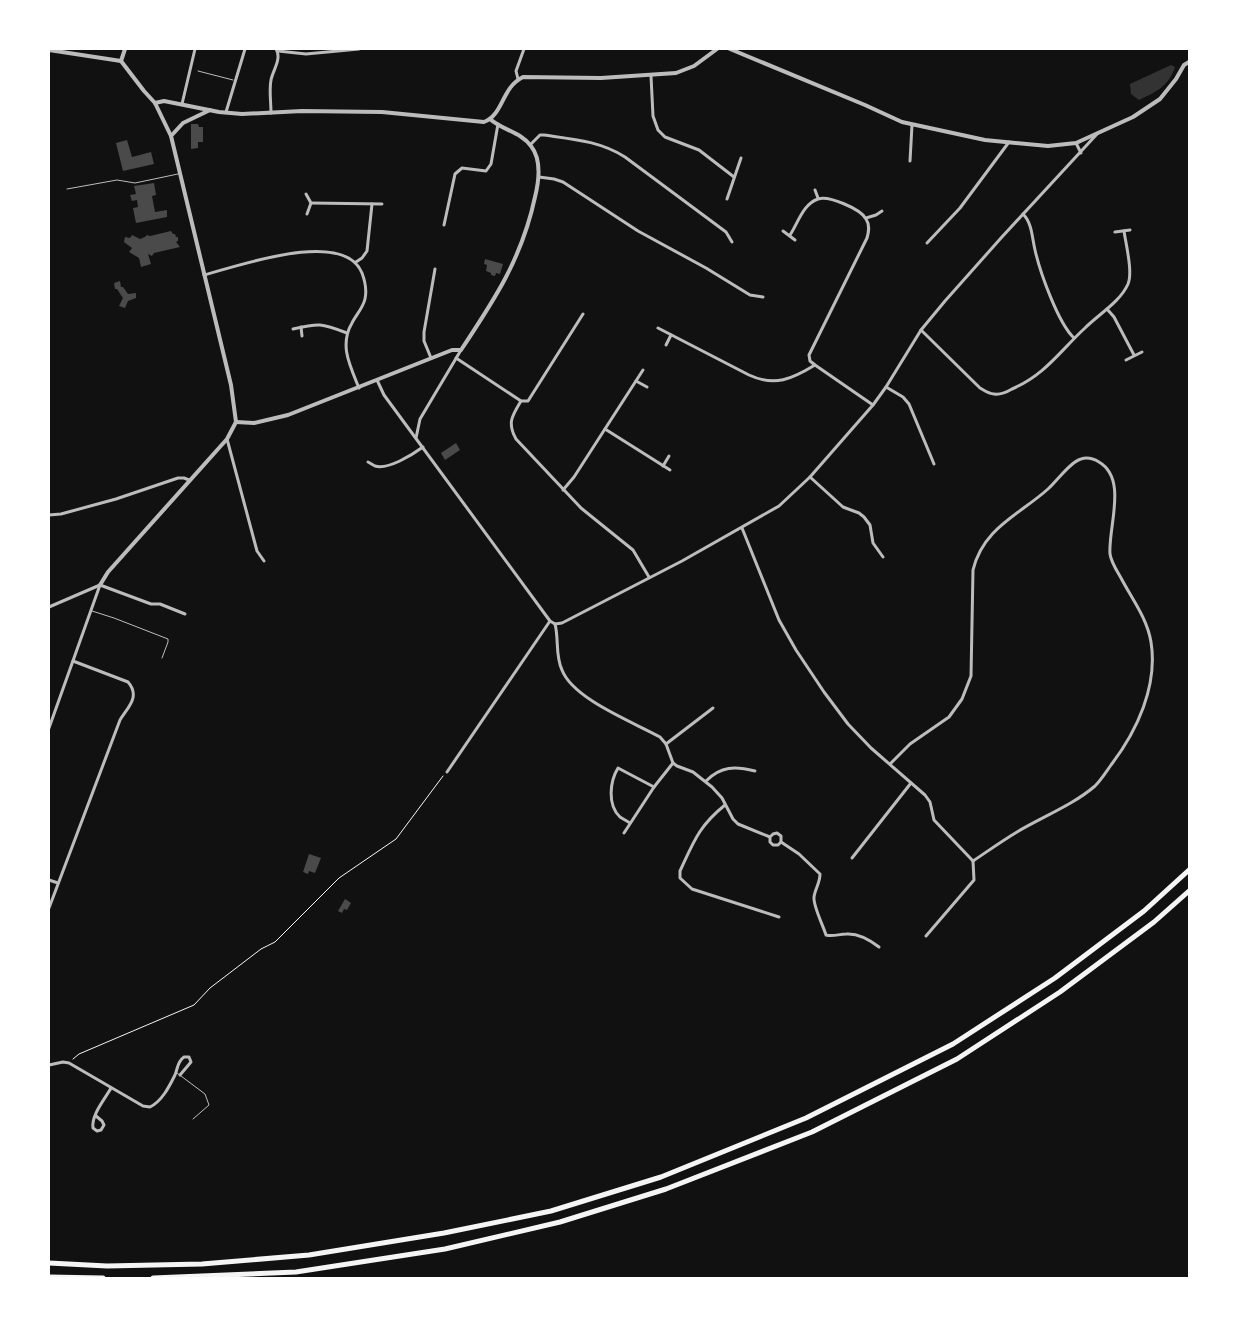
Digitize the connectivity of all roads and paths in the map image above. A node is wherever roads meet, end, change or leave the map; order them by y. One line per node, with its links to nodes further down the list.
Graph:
1 (125, 49): 11 (street)
2 (195, 49): 18 (street)
3 (244, 49): 16 (street)
4 (343, 49): 5 (street); 10 (street)
5 (359, 49)
6 (524, 49): 15 (street)
7 (716, 49): 14 (street)
8 (730, 49): 24 (street)
9 (49, 50): 11 (street)
10 (277, 50): 21 (street)
11 (121, 61): 17 (street)
12 (1189, 62): 25 (street)
13 (198, 71): 16 (lane)
14 (651, 76): 15 (street); 35 (street)
15 (518, 79): 22 (street)
16 (235, 80): 20 (street)
17 (156, 103): 18 (street); 26 (street)
18 (182, 104): 19 (street)
19 (210, 110): 20 (street); 26 (street)
20 (226, 112): 21 (street)
21 (272, 113): 22 (street)
22 (490, 119): 23 (street)
23 (498, 124): 29 (street); 48 (street)
24 (912, 126): 27 (street); 32 (street)
25 (1098, 133): 28 (street); 30 (street)
26 (171, 136): 33 (street)
27 (1009, 142): 28 (street); 56 (street)
28 (1076, 143): 30 (street)
29 (530, 144): 34 (street); 55 (street)
30 (1081, 153): 46 (street)
31 (741, 158): 35 (street)
32 (910, 161)
33 (179, 174): 36 (lane); 59 (street)
34 (539, 177): 60 (street); 72 (street)
35 (734, 177): 40 (street)
36 (67, 189)
37 (815, 190): 39 (street)
38 (306, 194): 41 (street)
39 (818, 198): 47 (street); 53 (street)
40 (727, 199)
41 (311, 203): 42 (street); 45 (street)
42 (372, 204): 43 (street); 57 (street)
43 (382, 204)
44 (882, 211): 47 (street)
45 (307, 214)
46 (1023, 214): 66 (street); 70 (street)
47 (866, 218): 78 (street)
48 (444, 225)
49 (1130, 230): 51 (street)
50 (782, 231): 53 (street)
51 (1124, 231): 52 (street); 61 (street)
52 (1115, 232)
53 (790, 236): 54 (street)
54 (794, 240)
55 (732, 242)
56 (927, 243)
57 (356, 262): 59 (street); 67 (street)
58 (436, 269): 75 (street)
59 (204, 275): 87 (street)
60 (763, 297)
61 (1107, 309): 70 (street); 74 (street)
62 (583, 314): 85 (street)
63 (301, 328): 65 (street); 67 (street); 69 (street)
64 (658, 328): 68 (street)
65 (293, 329)
66 (921, 330): 70 (street); 83 (street)
67 (347, 333): 84 (street)
68 (671, 335): 71 (street); 78 (street)
69 (302, 336)
70 (1074, 338)
71 (666, 345)
72 (461, 350): 75 (street); 76 (street)
73 (1142, 352): 74 (street)
74 (1134, 355): 77 (street)
75 (431, 358): 80 (street)
76 (456, 358): 85 (street); 89 (street)
77 (1126, 360)
78 (815, 365): 86 (street)
79 (643, 370): 81 (street)
80 (377, 380): 84 (street); 89 (street)
81 (636, 381): 82 (street); 88 (street)
82 (647, 387)
83 (886, 387): 86 (street); 94 (street)
84 (359, 388): 87 (street)
85 (521, 401): 99 (street)
86 (873, 405): 97 (street)
87 (236, 422): 90 (street)
88 (605, 429): 95 (street); 99 (street)
89 (416, 438): 91 (street)
90 (227, 439): 98 (street); 103 (street)
91 (423, 447): 93 (street); 109 (street)
92 (669, 456): 95 (street)
93 (368, 462)
94 (934, 464)
95 (663, 466): 96 (street)
96 (670, 470)
97 (810, 477): 101 (street); 102 (street)
98 (189, 480): 100 (street); 105 (street)
99 (563, 490): 104 (street)
100 (49, 515)
101 (742, 528): 104 (street); 117 (street)
102 (883, 557)
103 (264, 561)
104 (649, 577): 110 (street)
105 (100, 585): 106 (street); 107 (street); 108 (street)
106 (49, 607)
107 (91, 611): 111 (lane); 112 (street)
108 (185, 614)
109 (550, 621): 110 (street); 119 (street)
110 (555, 624): 115 (street)
111 (162, 658)
112 (73, 661): 114 (street); 132 (street)
113 (713, 708): 115 (street)
114 (49, 728)
115 (666, 744): 116 (street)
116 (673, 763): 120 (street); 122 (street)
117 (890, 764): 121 (street); 129 (street)
118 (755, 771): 120 (street)
119 (447, 772): 138 (path)
120 (706, 781): 123 (street)
121 (911, 783): 128 (street); 129 (street)
122 (654, 787): 124 (street); 124 (street)
123 (725, 805): 126 (street); 135 (street)
124 (630, 823): 125 (street)
125 (624, 834)
126 (770, 837): 127 (street); 127 (street)
127 (782, 842): 137 (street)
128 (852, 858)
129 (973, 861): 136 (street)
130 (1189, 870): 145 (highway)
131 (49, 880): 132 (street)
132 (58, 883): 134 (street)
133 (1189, 891): 148 (highway)
134 (49, 908)
135 (779, 917)
136 (926, 936)
137 (879, 947)
138 (69, 1063): 139 (street); 142 (street)
139 (49, 1065)
140 (176, 1073): 141 (lane); 141 (street); 142 (street)
141 (180, 1075): 144 (lane)
142 (111, 1088): 143 (street)
143 (96, 1116): 143 (street)
144 (193, 1119)
145 (49, 1263)
146 (49, 1277): 147 (highway)
147 (104, 1278)
148 (153, 1278)

